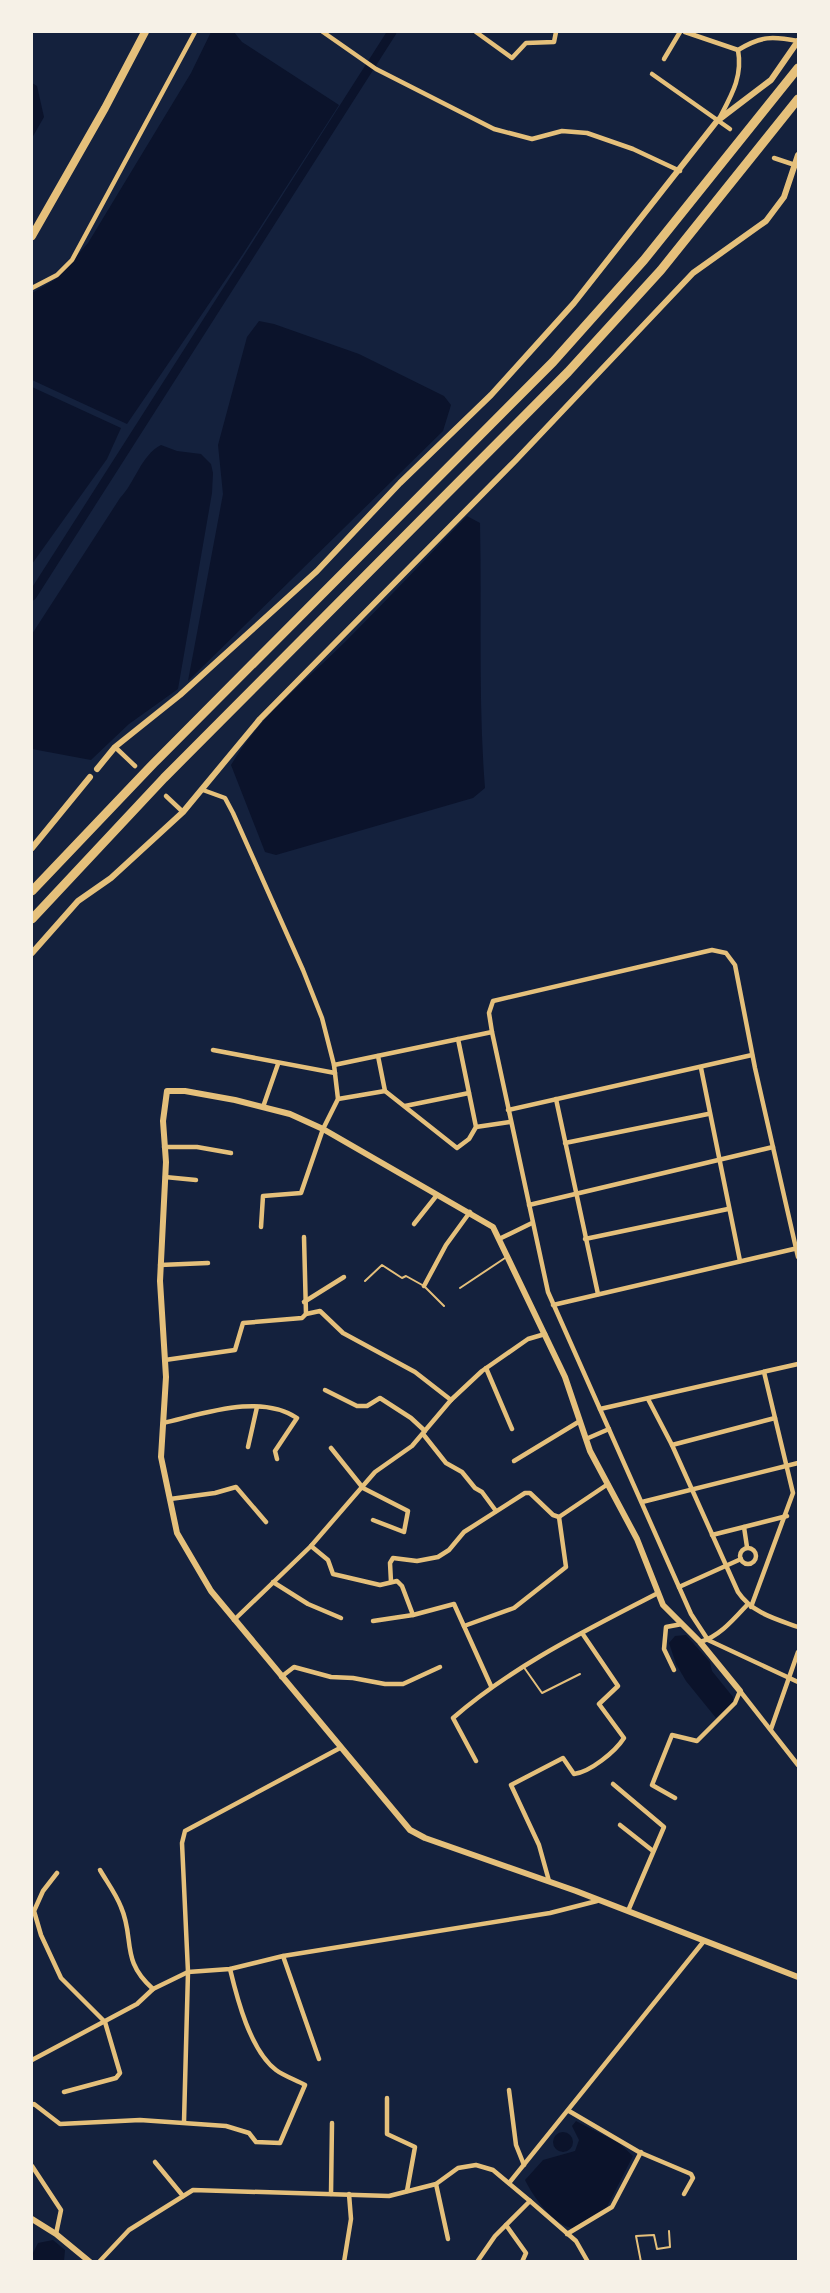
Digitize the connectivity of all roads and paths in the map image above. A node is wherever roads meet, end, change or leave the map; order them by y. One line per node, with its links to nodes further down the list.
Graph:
1 (144, 32): 22 (main road)
2 (195, 32): 23 (street)
3 (323, 32): 21 (street)
4 (476, 32): 5 (street)
5 (556, 32)
6 (680, 32): 12 (street)
7 (685, 32): 11 (street)
8 (756, 32): 9 (street)
9 (754, 40): 10 (street); 11 (street)
10 (798, 41): 16 (street)
11 (738, 51): 16 (street)
12 (664, 59)
13 (798, 68): 32 (highway)
14 (652, 74): 16 (street)
15 (798, 99): 33 (highway)
16 (717, 121): 17 (street); 21 (street)
17 (730, 129)
18 (798, 155): 20 (street)
19 (774, 158): 20 (street)
20 (796, 165): 28 (street)
21 (680, 171): 24 (street)
22 (32, 236)
23 (32, 288)
24 (115, 747): 25 (street); 26 (street)
25 (135, 766)
26 (97, 769): 27 (street)
27 (90, 777): 31 (street)
28 (203, 790): 30 (street); 41 (street)
29 (166, 796): 30 (street)
30 (183, 813): 34 (street)
31 (32, 848)
32 (32, 891)
33 (32, 919)
34 (32, 953)
35 (492, 1032): 36 (street); 38 (street); 50 (street)
36 (458, 1039): 39 (street); 45 (street)
37 (213, 1050): 40 (street)
38 (752, 1054): 42 (street); 57 (street)
39 (378, 1056): 41 (street); 44 (street)
40 (278, 1064): 43 (street); 49 (street)
41 (334, 1065): 43 (street)
42 (701, 1068): 47 (street); 51 (street)
43 (335, 1073): 46 (street)
44 (385, 1091): 46 (street); 48 (street)
45 (469, 1093): 48 (street); 53 (street)
46 (338, 1099): 54 (street)
47 (556, 1100): 50 (street); 55 (street)
48 (405, 1106): 53 (street)
49 (262, 1107): 54 (street); 56 (street)
50 (508, 1110): 52 (street)
51 (708, 1114): 55 (street); 59 (street)
52 (510, 1122): 53 (street); 64 (street)
53 (476, 1127)
54 (323, 1129): 62 (street); 69 (street)
55 (565, 1143): 63 (street)
56 (164, 1147): 58 (street); 60 (street)
57 (773, 1148): 59 (street); 73 (street)
58 (231, 1153)
59 (718, 1161): 63 (street); 65 (street)
60 (165, 1177): 61 (street); 78 (street)
61 (196, 1180)
62 (437, 1195): 66 (street); 68 (street)
63 (575, 1195): 64 (street); 72 (street)
64 (529, 1205): 67 (street)
65 (729, 1209): 72 (street); 76 (street)
66 (470, 1212): 71 (street); 81 (street)
67 (532, 1223): 71 (street); 85 (street)
68 (414, 1224)
69 (261, 1227)
70 (304, 1237): 84 (street)
71 (499, 1239): 74 (street)
72 (585, 1239): 83 (street)
73 (797, 1248): 75 (street); 76 (street)
74 (508, 1257): 82 (lane); 88 (street)
75 (798, 1257)
76 (740, 1261): 83 (street)
77 (208, 1263): 78 (street)
78 (160, 1265): 89 (street)
79 (344, 1277): 84 (street)
80 (365, 1281): 81 (lane)
81 (424, 1286): 86 (lane)
82 (460, 1288)
83 (597, 1294): 85 (street)
84 (304, 1302): 87 (street)
85 (553, 1305): 97 (street)
86 (444, 1306)
87 (306, 1314): 89 (street); 95 (street)
88 (545, 1334): 91 (street); 99 (street)
89 (165, 1360): 100 (street)
90 (798, 1364): 92 (street)
91 (486, 1368): 95 (street); 101 (street)
92 (764, 1371): 94 (street); 98 (street)
93 (325, 1390): 103 (street)
94 (648, 1399): 97 (street); 105 (street)
95 (451, 1400): 103 (street)
96 (257, 1407): 100 (street); 106 (street); 108 (street)
97 (600, 1409): 102 (street)
98 (775, 1418): 105 (street); 111 (street)
99 (580, 1421): 104 (street); 109 (street)
100 (163, 1423): 115 (street)
101 (512, 1429)
102 (609, 1429): 104 (street); 116 (street)
103 (424, 1432): 113 (street); 117 (street)
104 (586, 1439): 112 (street)
105 (672, 1445): 114 (street)
106 (248, 1447)
107 (331, 1448): 113 (street)
108 (277, 1460)
109 (514, 1461)
110 (798, 1463): 111 (street)
111 (786, 1465): 114 (street); 118 (street)
112 (608, 1484): 119 (street); 133 (street)
113 (363, 1488): 120 (street); 124 (street)
114 (690, 1488): 116 (street); 123 (street)
115 (170, 1499): 121 (street); 137 (street)
116 (642, 1502): 132 (street)
117 (496, 1511): 119 (street); 131 (street)
118 (786, 1516): 122 (street); 128 (street)
119 (559, 1517): 140 (street)
120 (373, 1520)
121 (266, 1522)
122 (744, 1527): 123 (street); 125 (street)
123 (712, 1535): 129 (street)
124 (311, 1546): 130 (street); 131 (street)
125 (747, 1547): 126 (street); 127 (street)
126 (756, 1558): 127 (street); 128 (street)
127 (741, 1559): 129 (street)
128 (769, 1563): 134 (street)
129 (726, 1566): 132 (street); 134 (street)
130 (273, 1582): 136 (street); 137 (street)
131 (391, 1582): 135 (street)
132 (679, 1587): 143 (street)
133 (658, 1593): 139 (street); 142 (street)
134 (749, 1606): 141 (street); 143 (street)
135 (413, 1615): 138 (street); 140 (street)
136 (341, 1618)
137 (234, 1620): 150 (street)
138 (373, 1621)
139 (682, 1624): 144 (street); 148 (street)
140 (464, 1626): 153 (street)
141 (798, 1628)
142 (582, 1633): 146 (street); 165 (street)
143 (708, 1640): 144 (street); 151 (street)
144 (700, 1642): 154 (street)
145 (798, 1652): 151 (street)
146 (523, 1666): 149 (lane); 153 (street)
147 (440, 1667): 150 (street)
148 (674, 1670)
149 (580, 1674)
150 (281, 1677): 156 (street)
151 (789, 1678): 152 (street); 155 (street)
152 (798, 1682)
153 (491, 1686): 157 (street)
154 (740, 1691): 155 (street); 160 (street)
155 (771, 1729): 158 (street)
156 (340, 1748): 165 (street); 171 (street)
157 (476, 1761)
158 (798, 1765)
159 (613, 1784): 162 (street)
160 (675, 1798)
161 (620, 1825): 162 (street)
162 (653, 1851): 167 (street)
163 (100, 1870): 173 (street)
164 (57, 1873): 174 (street)
165 (549, 1881): 166 (street)
166 (597, 1901): 167 (street); 169 (street)
167 (628, 1911): 168 (street)
168 (704, 1941): 172 (street); 181 (street)
169 (283, 1956): 170 (street); 175 (street)
170 (230, 1969): 171 (street); 182 (street)
171 (188, 1972): 173 (street); 182 (street)
172 (798, 1977)
173 (153, 1989): 174 (street)
174 (105, 2022): 176 (street); 178 (street)
175 (319, 2059)
176 (32, 2060)
177 (509, 2090): 186 (street)
178 (64, 2092)
179 (387, 2098): 190 (street)
180 (32, 2105): 182 (street)
181 (569, 2111): 184 (street); 186 (street)
182 (184, 2122)
183 (332, 2123): 192 (street)
184 (641, 2152): 191 (street); 200 (street)
185 (155, 2162): 194 (street)
186 (525, 2165): 188 (street)
187 (32, 2166): 199 (street)
188 (509, 2183): 189 (street); 195 (street)
189 (436, 2184): 190 (street); 201 (street)
190 (407, 2191): 193 (street)
191 (684, 2193)
192 (331, 2194): 193 (street); 194 (street)
193 (349, 2194): 204 (street)
194 (183, 2196): 203 (street)
195 (530, 2201): 197 (street); 200 (street)
196 (32, 2219): 199 (street)
197 (506, 2225): 205 (street); 206 (street)
198 (669, 2231): 208 (lane)
199 (56, 2234): 202 (street)
200 (567, 2234): 207 (street)
201 (448, 2239)
202 (90, 2262)
203 (99, 2262)
204 (344, 2262)
205 (477, 2262)
206 (522, 2262)
207 (588, 2262)
208 (641, 2262)

